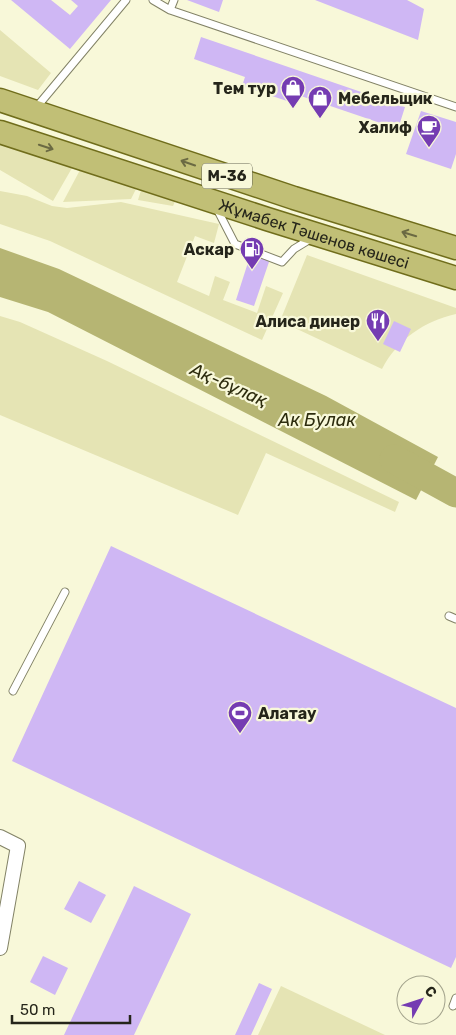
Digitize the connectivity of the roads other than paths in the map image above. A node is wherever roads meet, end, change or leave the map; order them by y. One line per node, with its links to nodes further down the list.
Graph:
1 (126, 0): 7 (lane)
2 (153, 0): 4 (lane)
3 (174, 0): 4 (lane)
4 (170, 10): 6 (lane)
5 (0, 100): 7 (main road, Жұмабек Тәшенов көшесі / M-36)
6 (456, 107)
7 (34, 111): 11 (main road, Жұмабек Тәшенов көшесі / M-36, one-way to 7)
8 (0, 132): 9 (main road, Жұмабек Тәшенов көшесі / M-36, one-way to 9)
9 (213, 202): 10 (main road, Жұмабек Тәшенов көшесі / M-36); 10 (lane)
10 (316, 235): 12 (main road, Жұмабек Тәшенов көшесі / M-36)
11 (456, 248)
12 (456, 278)
13 (65, 592): 14 (lane)
14 (13, 691)
15 (0, 837): 16 (street)
16 (0, 948)
17 (456, 998): 18 (lane)
18 (453, 1006)

